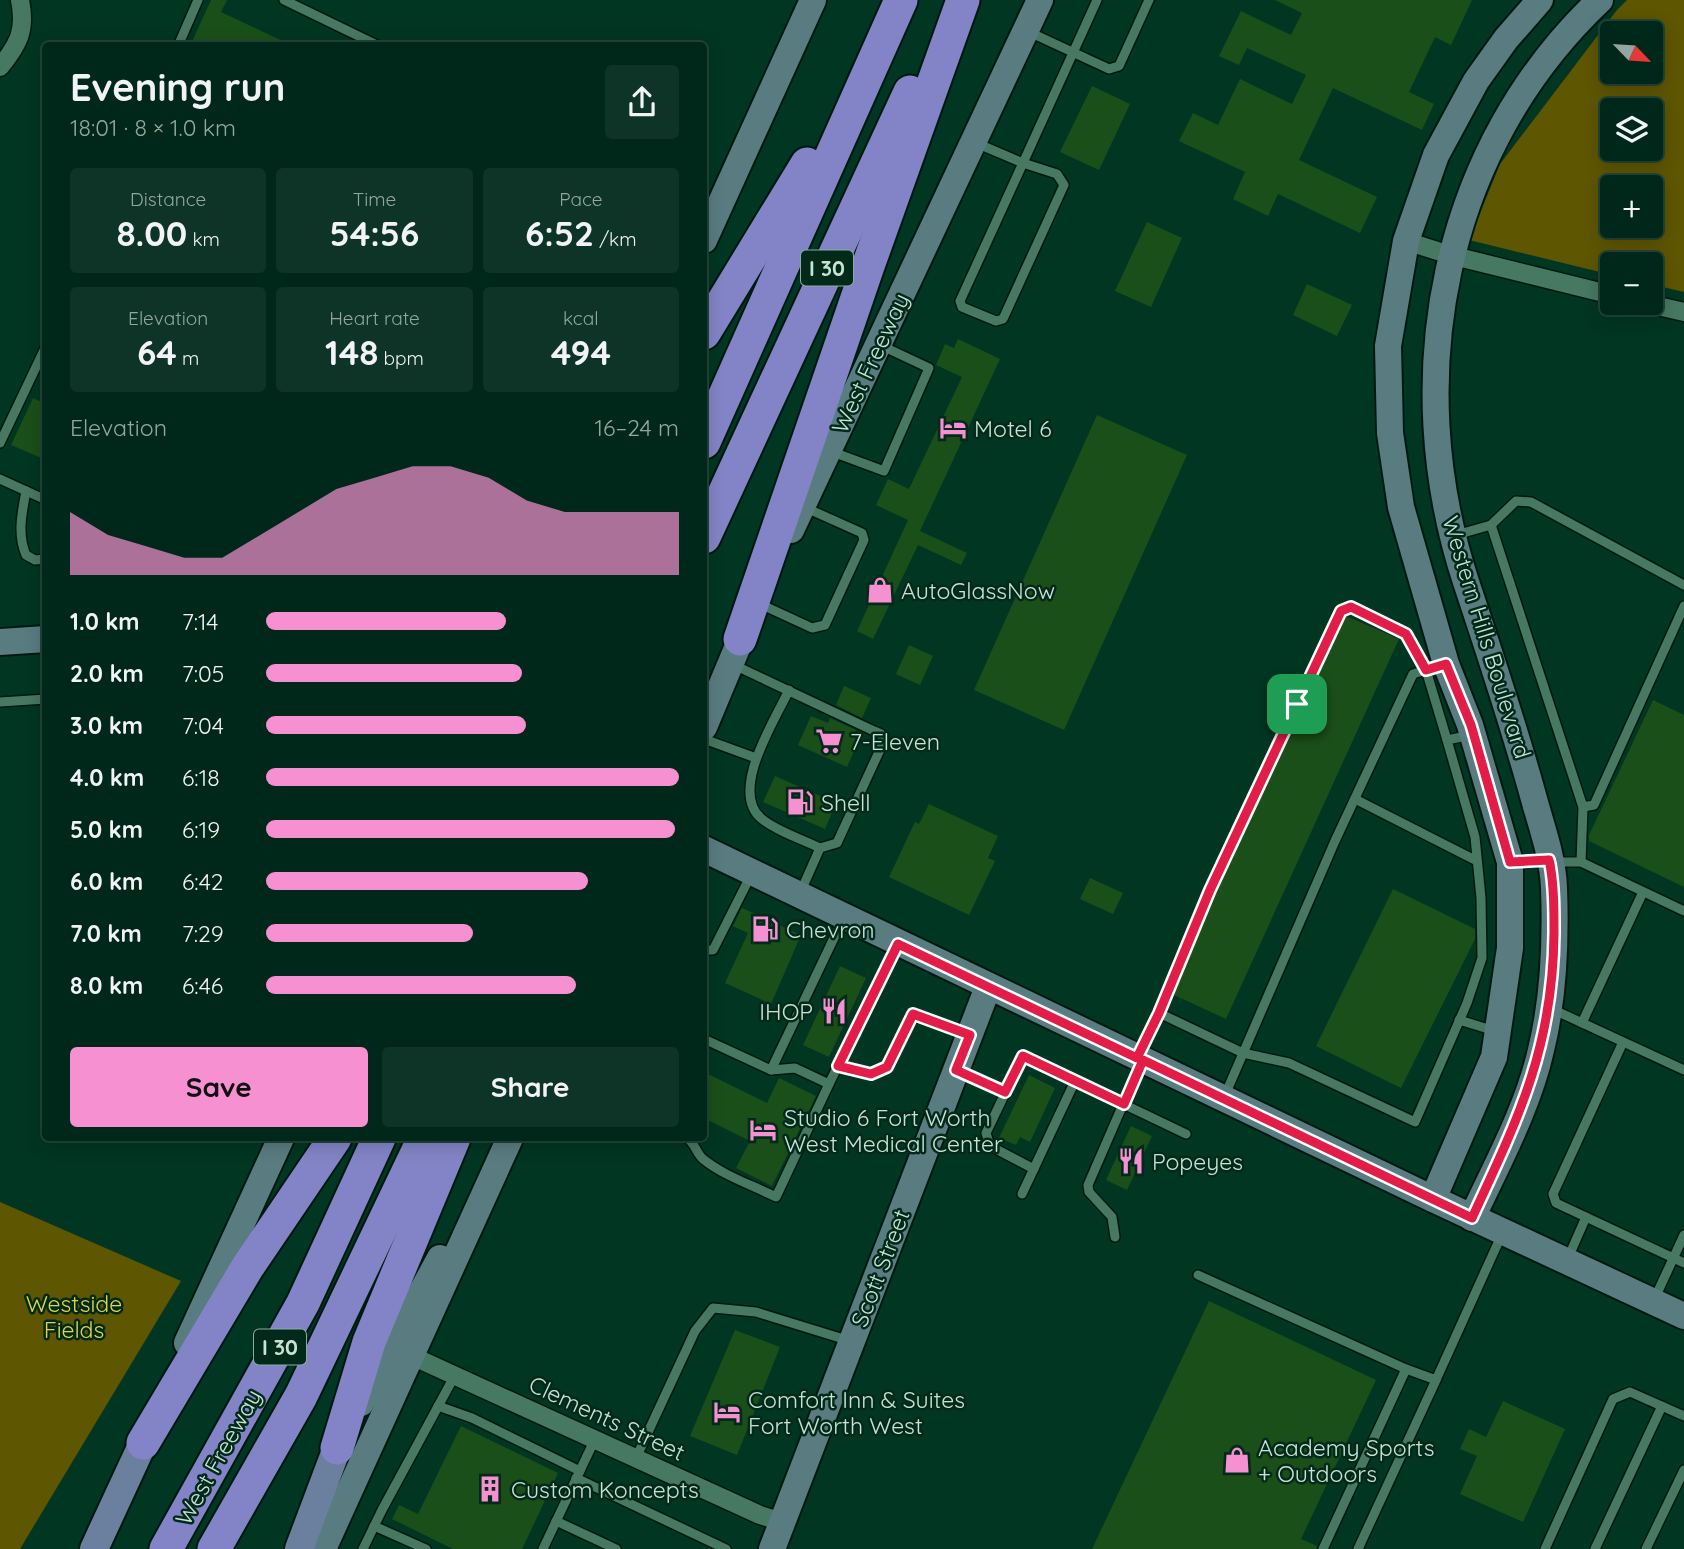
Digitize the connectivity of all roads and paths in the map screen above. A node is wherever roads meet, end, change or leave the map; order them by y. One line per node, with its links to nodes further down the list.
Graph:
1 (20, 0): 18 (street)
2 (198, 0): 15 (lane)
3 (284, 0): 16 (lane)
4 (813, 0): 21 (street)
5 (901, 0): 14 (highway, I 30)
6 (953, 0): 38 (highway, I 30)
7 (963, 0): 36 (highway)
8 (1040, 0): 13 (street, West Freeway)
9 (1097, 0): 17 (lane)
10 (1149, 0): 17 (lane)
11 (1540, 0): 22 (street, Western Hills Boulevard)
12 (1600, 0): 23 (street, Western Hills Boulevard)
13 (1026, 30): 17 (lane); 19 (street, West Freeway)
14 (886, 32): 27 (highway); 30 (highway, I 30)
15 (180, 42)
16 (371, 42)
17 (1073, 52): 20 (lane)
18 (0, 67)
19 (973, 141): 20 (lane); 28 (street, West Freeway)
20 (1023, 163): 20 (lane)
21 (707, 233)
22 (1406, 241): 23 (street); 47 (street, Western Hills Boulevard)
23 (1450, 255): 24 (street); 39 (street, Western Hills Boulevard)
24 (1600, 292)
25 (1663, 307): 26 (street)
26 (1684, 312)
27 (707, 328)
28 (879, 344): 32 (street, West Freeway); 32 (lane)
29 (42, 354): 31 (lane)
30 (707, 435)
31 (0, 443)
32 (828, 451): 36 (street, West Freeway)
33 (0, 479): 34 (lane)
34 (26, 491): 35 (lane); 40 (lane)
35 (42, 498)
36 (795, 504): 42 (highway); 42 (lane)
37 (1491, 525): 39 (lane); 41 (lane); 59 (lane)
38 (707, 531)
39 (1454, 535): 64 (street, Western Hills Boulevard)
40 (42, 559)
41 (1684, 585)
42 (755, 602): 46 (highway)
43 (1684, 606): 59 (lane)
44 (42, 639): 45 (street)
45 (0, 642)
46 (735, 651): 48 (lane); 53 (street)
47 (1436, 667): 54 (street, Western Hills Boulevard); 56 (lane); 58 (lane); 78 (lane)
48 (789, 691): 57 (lane); 62 (lane)
49 (32, 699): 50 (lane); 51 (lane); 52 (lane)
50 (42, 699)
51 (0, 702)
52 (42, 705)
53 (707, 720)
54 (1473, 734): 56 (lane); 60 (street, Western Hills Boulevard)
55 (707, 740): 57 (lane)
56 (1447, 740): 61 (lane)
57 (756, 758): 62 (lane)
58 (1355, 799): 65 (lane); 85 (lane)
59 (1583, 807): 67 (lane)
60 (1501, 829): 61 (lane); 66 (street, Western Hills Boulevard)
61 (1475, 836): 65 (lane)
62 (820, 848): 71 (lane)
63 (707, 851): 69 (street)
64 (1549, 860): 66 (lane); 67 (lane); 77 (street, Western Hills Boulevard)
65 (1477, 861): 79 (lane)
66 (1510, 862): 81 (street, Western Hills Boulevard)
67 (1581, 862): 70 (lane)
68 (707, 866): 69 (street)
69 (743, 869): 71 (street); 75 (lane)
70 (1643, 892): 72 (lane); 80 (lane)
71 (798, 896): 73 (street)
72 (1684, 911)
73 (844, 918): 74 (street); 88 (lane)
74 (898, 944): 76 (street); 87 (lane)
75 (707, 950)
76 (988, 987): 82 (street, Scott Street); 86 (street)
77 (1549, 1008): 80 (lane); 109 (street, Western Hills Boulevard)
78 (1159, 1013): 85 (lane); 86 (lane)
79 (1459, 1020): 81 (lane); 85 (lane)
80 (1581, 1023): 84 (lane)
81 (1500, 1032): 107 (street, Western Hills Boulevard)
82 (970, 1035): 87 (lane); 89 (street, Scott Street)
83 (707, 1040): 88 (lane)
84 (1623, 1042): 90 (lane); 108 (lane)
85 (1243, 1053): 94 (lane)
86 (1140, 1059): 94 (street); 95 (lane)
87 (838, 1066): 92 (lane)
88 (771, 1070): 92 (lane)
89 (956, 1070): 93 (lane); 119 (street, Scott Street)
90 (1684, 1070)
91 (1075, 1081): 93 (lane); 95 (lane); 105 (lane)
92 (829, 1084): 104 (lane)
93 (1005, 1092): 105 (lane)
94 (1223, 1099): 107 (street)
95 (1124, 1104): 96 (lane); 112 (lane)
96 (1186, 1134)
97 (280, 1141): 128 (street)
98 (333, 1141): 128 (highway)
99 (378, 1141): 137 (highway, West Freeway / I 30)
100 (423, 1141): 138 (highway, West Freeway / I 30)
101 (453, 1141): 129 (highway)
102 (508, 1141): 129 (street)
103 (509, 1141): 120 (street)
104 (692, 1141)
105 (1034, 1169): 106 (lane)
106 (1022, 1194)
107 (1433, 1199): 109 (street)
108 (1586, 1217): 113 (lane); 114 (lane)
109 (1472, 1218): 110 (street)
110 (1503, 1232): 114 (street); 123 (lane)
111 (1684, 1235): 113 (lane)
112 (1115, 1237)
113 (1673, 1258): 115 (lane); 117 (lane)
114 (1567, 1261): 117 (street)
115 (1684, 1263)
116 (1198, 1275): 121 (lane)
117 (1653, 1301): 118 (street)
118 (1684, 1316)
119 (851, 1342): 130 (lane); 134 (street, Scott Street)
120 (412, 1356): 122 (street, Clements Street); 140 (street)
121 (1406, 1369): 123 (lane); 147 (lane)
122 (455, 1375): 124 (lane); 127 (street, Clements Street)
123 (1436, 1380): 148 (lane)
124 (438, 1405): 132 (lane); 135 (lane)
125 (1662, 1406): 126 (lane); 149 (lane); 150 (lane)
126 (1684, 1416)
127 (595, 1439): 130 (street, Clements Street); 132 (lane)
128 (142, 1443): 136 (main road)
129 (337, 1448): 139 (main road)
130 (636, 1458): 134 (street, Clements Street)
131 (1684, 1471): 151 (lane)
132 (578, 1475): 133 (lane); 145 (lane)
133 (556, 1521): 143 (lane); 144 (lane)
134 (782, 1522): 146 (street, Scott Street)
135 (374, 1526): 141 (lane); 142 (lane)
136 (94, 1549)
137 (166, 1549)
138 (214, 1549)
139 (299, 1549)
140 (323, 1549)
141 (363, 1549)
142 (426, 1549)
143 (543, 1549)
144 (616, 1549)
145 (726, 1549)
146 (772, 1549)
147 (1323, 1549)
148 (1357, 1549)
149 (1545, 1549)
150 (1595, 1549)
151 (1646, 1549)

